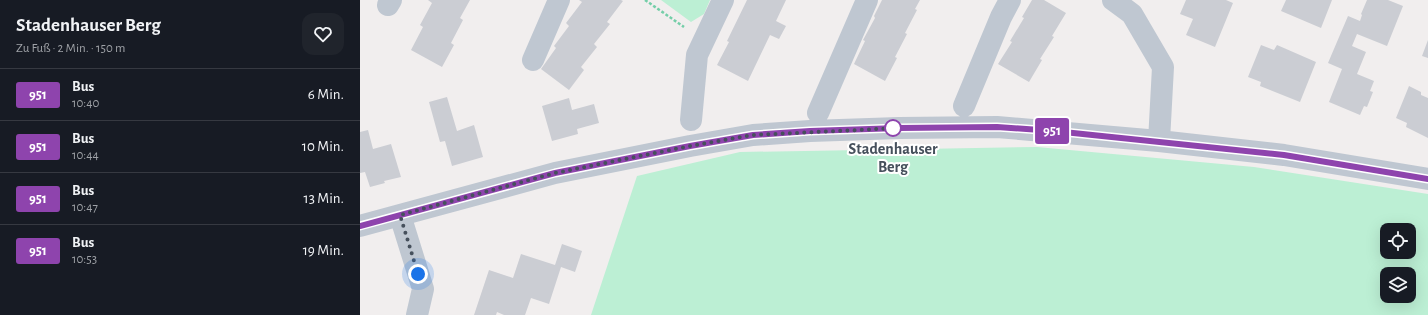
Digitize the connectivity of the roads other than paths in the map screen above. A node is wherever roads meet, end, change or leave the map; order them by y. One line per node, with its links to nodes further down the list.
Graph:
1 (559, 0): 7 (street)
2 (723, 0): 10 (street)
3 (867, 0): 9 (street)
4 (1010, 0): 8 (street)
5 (1112, 0): 6 (street)
6 (1136, 7): 11 (street)
7 (533, 60)
8 (964, 106)
9 (818, 113)
10 (692, 120)
11 (1159, 141): 12 (street); 13 (street)
12 (1428, 179)
13 (400, 215): 14 (street); 15 (street)
14 (360, 226)
15 (417, 315)

